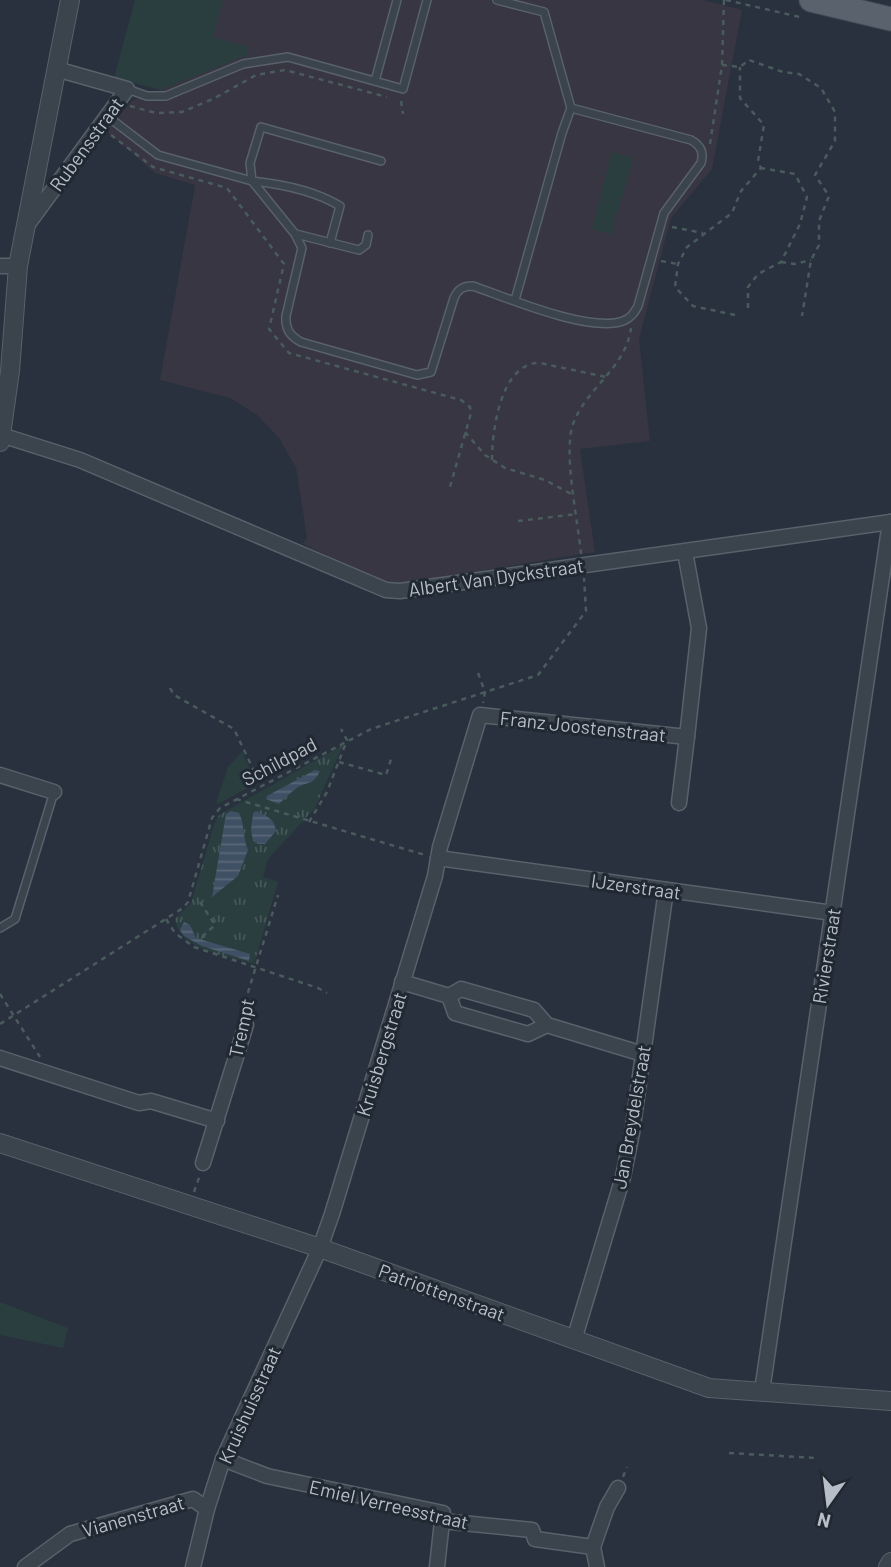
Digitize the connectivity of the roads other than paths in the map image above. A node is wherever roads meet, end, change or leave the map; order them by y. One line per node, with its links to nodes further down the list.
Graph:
1 (70, 0): 7 (street, Rubensstraat)
2 (397, 0): 8 (lane)
3 (427, 0): 8 (lane)
4 (497, 0): 10 (lane)
5 (811, 0): 6 (main road)
6 (891, 19)
7 (56, 69): 9 (street, Rubensstraat); 14 (street, Rubensstraat)
8 (375, 81): 9 (lane)
9 (127, 89): 11 (street, Rubensstraat)
10 (572, 108): 20 (lane); 20 (lane)
11 (103, 121): 13 (lane); 14 (street, Rubensstraat)
12 (381, 161): 13 (lane)
13 (252, 181): 15 (lane); 17 (lane)
14 (28, 224): 19 (street, Rubensstraat)
15 (295, 234): 17 (lane); 20 (lane)
16 (368, 235): 17 (lane)
17 (330, 243)
18 (0, 266): 19 (street)
19 (18, 266): 21 (street, Rubensstraat)
20 (515, 300)
21 (1, 439): 23 (street, Albert Van Dyckstraat)
22 (890, 522): 23 (street, Albert Van Dyckstraat); 31 (street, Rivierstraat)
23 (685, 552): 25 (street, Franz Joostenstraat)
24 (480, 715): 25 (street, Franz Joostenstraat); 29 (street, Kruisbergstraat)
25 (687, 737): 28 (street, Franz Joostenstraat)
26 (0, 775): 27 (street)
27 (54, 792): 32 (lane)
28 (679, 803)
29 (438, 858): 30 (street, IJzerstraat); 33 (street, Kruisbergstraat)
30 (666, 890): 31 (street, IJzerstraat); 37 (street, Jan Breydelstraat)
31 (833, 913): 44 (street, Rivierstraat)
32 (0, 928)
33 (402, 982): 34 (street); 42 (street, Kruisbergstraat)
34 (449, 996): 36 (street); 36 (street)
35 (246, 1025): 39 (street, Trempt)
36 (547, 1025): 37 (street)
37 (643, 1054): 43 (street, Jan Breydelstraat)
38 (0, 1058): 39 (street)
39 (217, 1121): 41 (street, Trempt)
40 (0, 1143): 42 (street, Patriottenstraat)
41 (203, 1163)
42 (320, 1248): 43 (street, Patriottenstraat); 46 (street, Kruishuisstraat)
43 (574, 1340): 44 (street, Patriottenstraat)
44 (762, 1391): 45 (street, Patriottenstraat)
45 (891, 1401)
46 (223, 1460): 48 (street, Kruishuisstraat); 49 (street, Emiel Verreesstraat)
47 (618, 1488): 50 (street)
48 (207, 1509): 52 (street, Vianenstraat); 53 (street, Kruishuisstraat)
49 (442, 1521): 50 (street, Emiel Verreesstraat); 54 (street)
50 (593, 1547): 55 (street)
51 (891, 1562): 56 (street)
52 (25, 1567)
53 (192, 1567)
54 (437, 1567)
55 (597, 1567)
56 (888, 1567)

